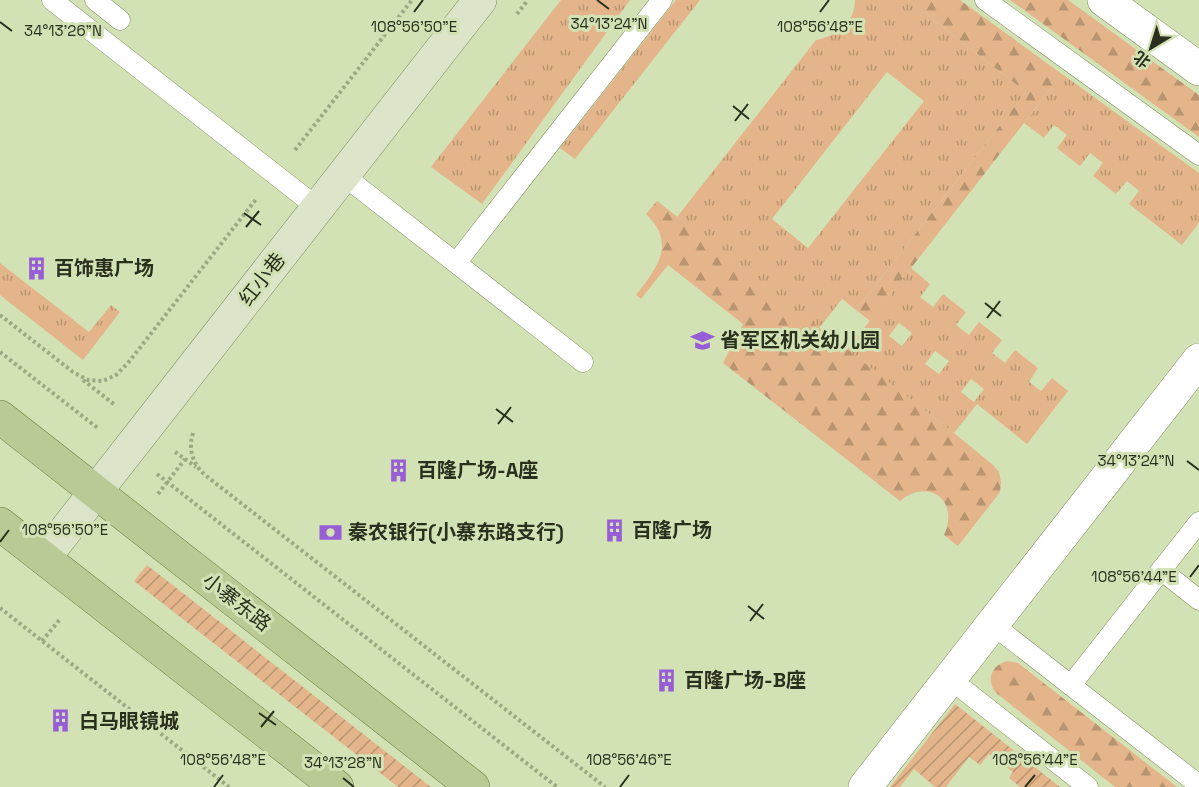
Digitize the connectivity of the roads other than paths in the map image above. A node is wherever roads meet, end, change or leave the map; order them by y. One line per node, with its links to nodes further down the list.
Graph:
1 (52, 0): 11 (lane)
2 (95, 0): 7 (lane)
3 (480, 0): 10 (street, 红小巷)
4 (662, 0): 12 (lane)
5 (985, 0): 9 (lane)
6 (1104, 0): 8 (street)
7 (120, 20)
8 (1199, 69)
9 (1199, 155)
10 (343, 175): 11 (street, 红小巷); 12 (lane)
11 (318, 208): 16 (street, 红小巷)
12 (456, 263): 14 (lane)
13 (1199, 360): 22 (street)
14 (583, 362)
15 (0, 417): 16 (main road, 小寨东路)
16 (95, 492): 19 (street, 红小巷); 27 (main road, 小寨东路)
17 (1199, 522): 20 (lane)
18 (0, 524): 19 (main road)
19 (44, 558): 26 (main road)
20 (1161, 570): 21 (lane); 24 (lane)
21 (1199, 600)
22 (993, 624): 23 (street); 24 (lane)
23 (950, 679): 28 (street); 29 (lane)
24 (1071, 686): 25 (lane)
25 (1199, 786)
26 (337, 787)
27 (473, 787)
28 (865, 787)
29 (1088, 787)

